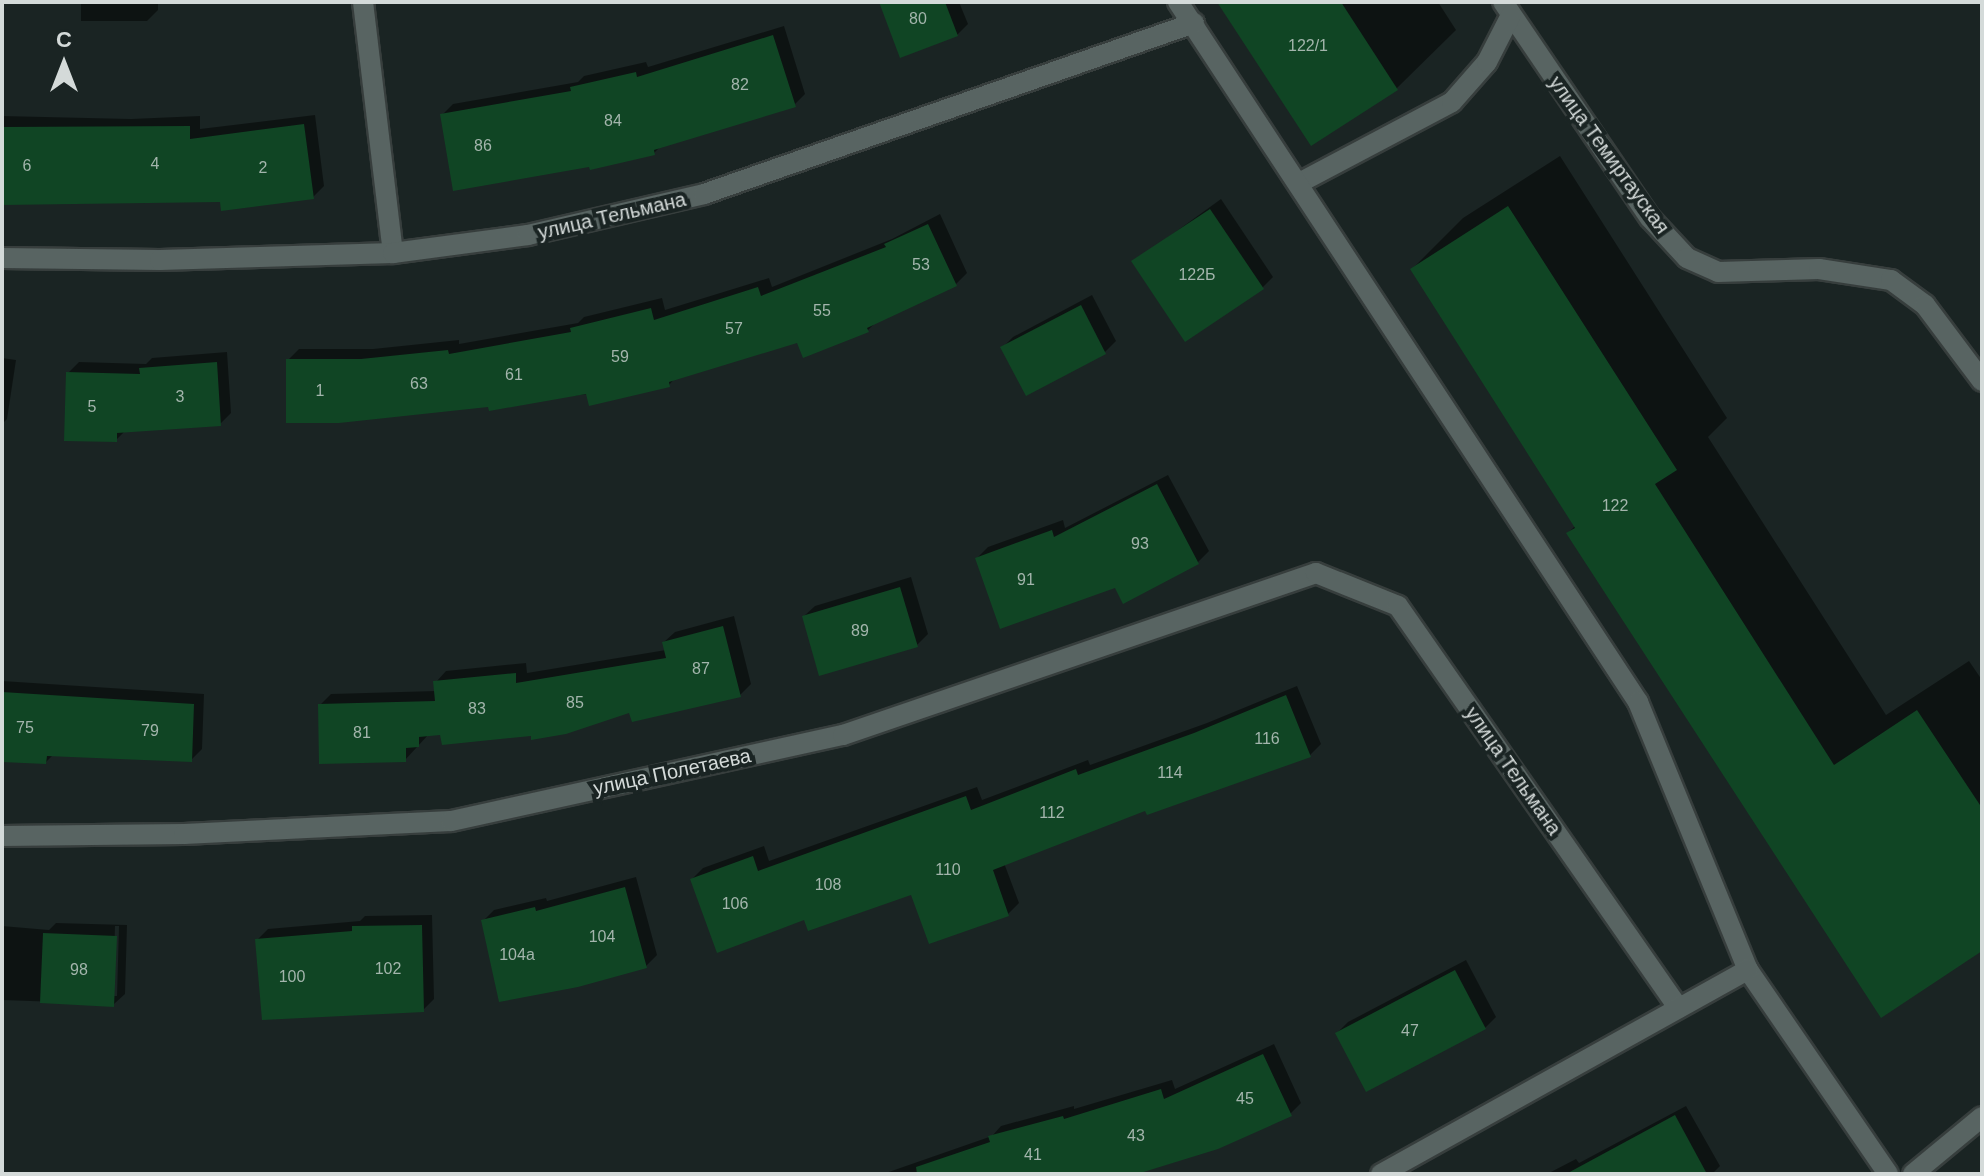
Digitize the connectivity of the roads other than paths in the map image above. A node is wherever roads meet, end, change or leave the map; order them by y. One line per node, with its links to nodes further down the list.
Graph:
1 (363, 2): 6 (street)
2 (1178, 2): 4 (street)
3 (1507, 8): 5 (street); 8 (street, улица Темиртауская)
4 (1194, 23): 5 (street); 6 (street, улица Тельмана)
5 (1299, 183): 11 (street)
6 (393, 253): 7 (street, улица Тельмана)
7 (2, 258)
8 (1982, 381)
9 (1316, 573): 10 (street, улица Полетаева); 12 (street, улица Тельмана)
10 (2, 836)
11 (1748, 970): 12 (street); 15 (street)
12 (1678, 1008): 14 (street)
13 (1982, 1117): 16 (street)
14 (1381, 1174)
15 (1888, 1174)
16 (1913, 1174)

